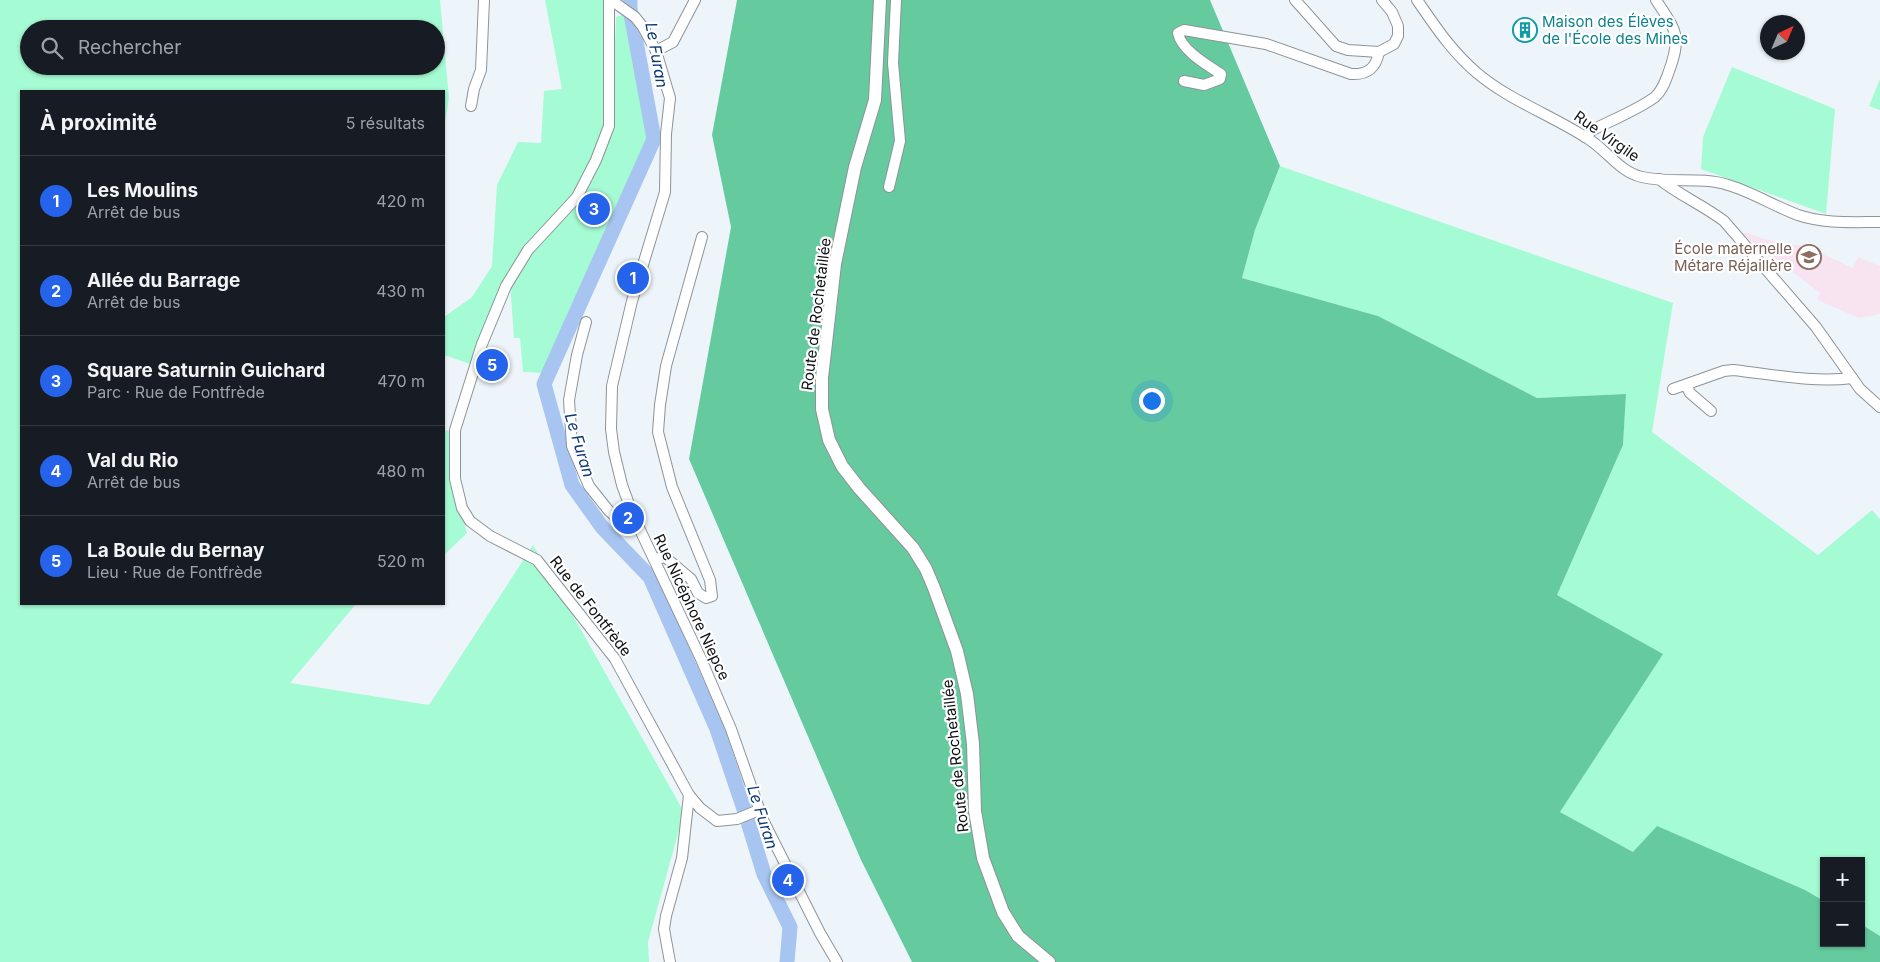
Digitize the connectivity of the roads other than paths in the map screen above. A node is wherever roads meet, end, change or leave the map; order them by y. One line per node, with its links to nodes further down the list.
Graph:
1 (484, 0): 13 (street)
2 (610, 0): 10 (street, Rue Nicéphore Niepce); 27 (street, Rue de Fontfrède)
3 (695, 0): 10 (street)
4 (880, 0): 31 (main road, Route de Rochetaillée)
5 (896, 0): 16 (street)
6 (1295, 0): 11 (street)
7 (1382, 0): 11 (street)
8 (1417, 0): 14 (street, Rue Virgile)
9 (1656, 0): 14 (street)
10 (656, 50): 25 (street, Rue Nicéphore Niepce)
11 (1379, 52): 12 (street)
12 (1184, 81)
13 (472, 106)
14 (1585, 137): 15 (street, Rue Virgile)
15 (1659, 179): 17 (street, Rue Virgile); 20 (street)
16 (889, 187)
17 (1880, 222)
18 (702, 237): 26 (street)
19 (586, 322): 25 (street)
20 (1852, 378): 21 (street); 23 (street)
21 (1686, 385): 22 (street); 24 (street)
22 (1673, 389)
23 (1880, 407)
24 (1711, 411)
25 (639, 528): 26 (street, Rue Nicéphore Niepce)
26 (655, 559): 28 (street, Rue Nicéphore Niepce)
27 (689, 795): 28 (street, Rue de Fontfrède); 29 (street)
28 (756, 812): 30 (street, Rue Nicéphore Niepce)
29 (670, 962)
30 (837, 962)
31 (1049, 962)

